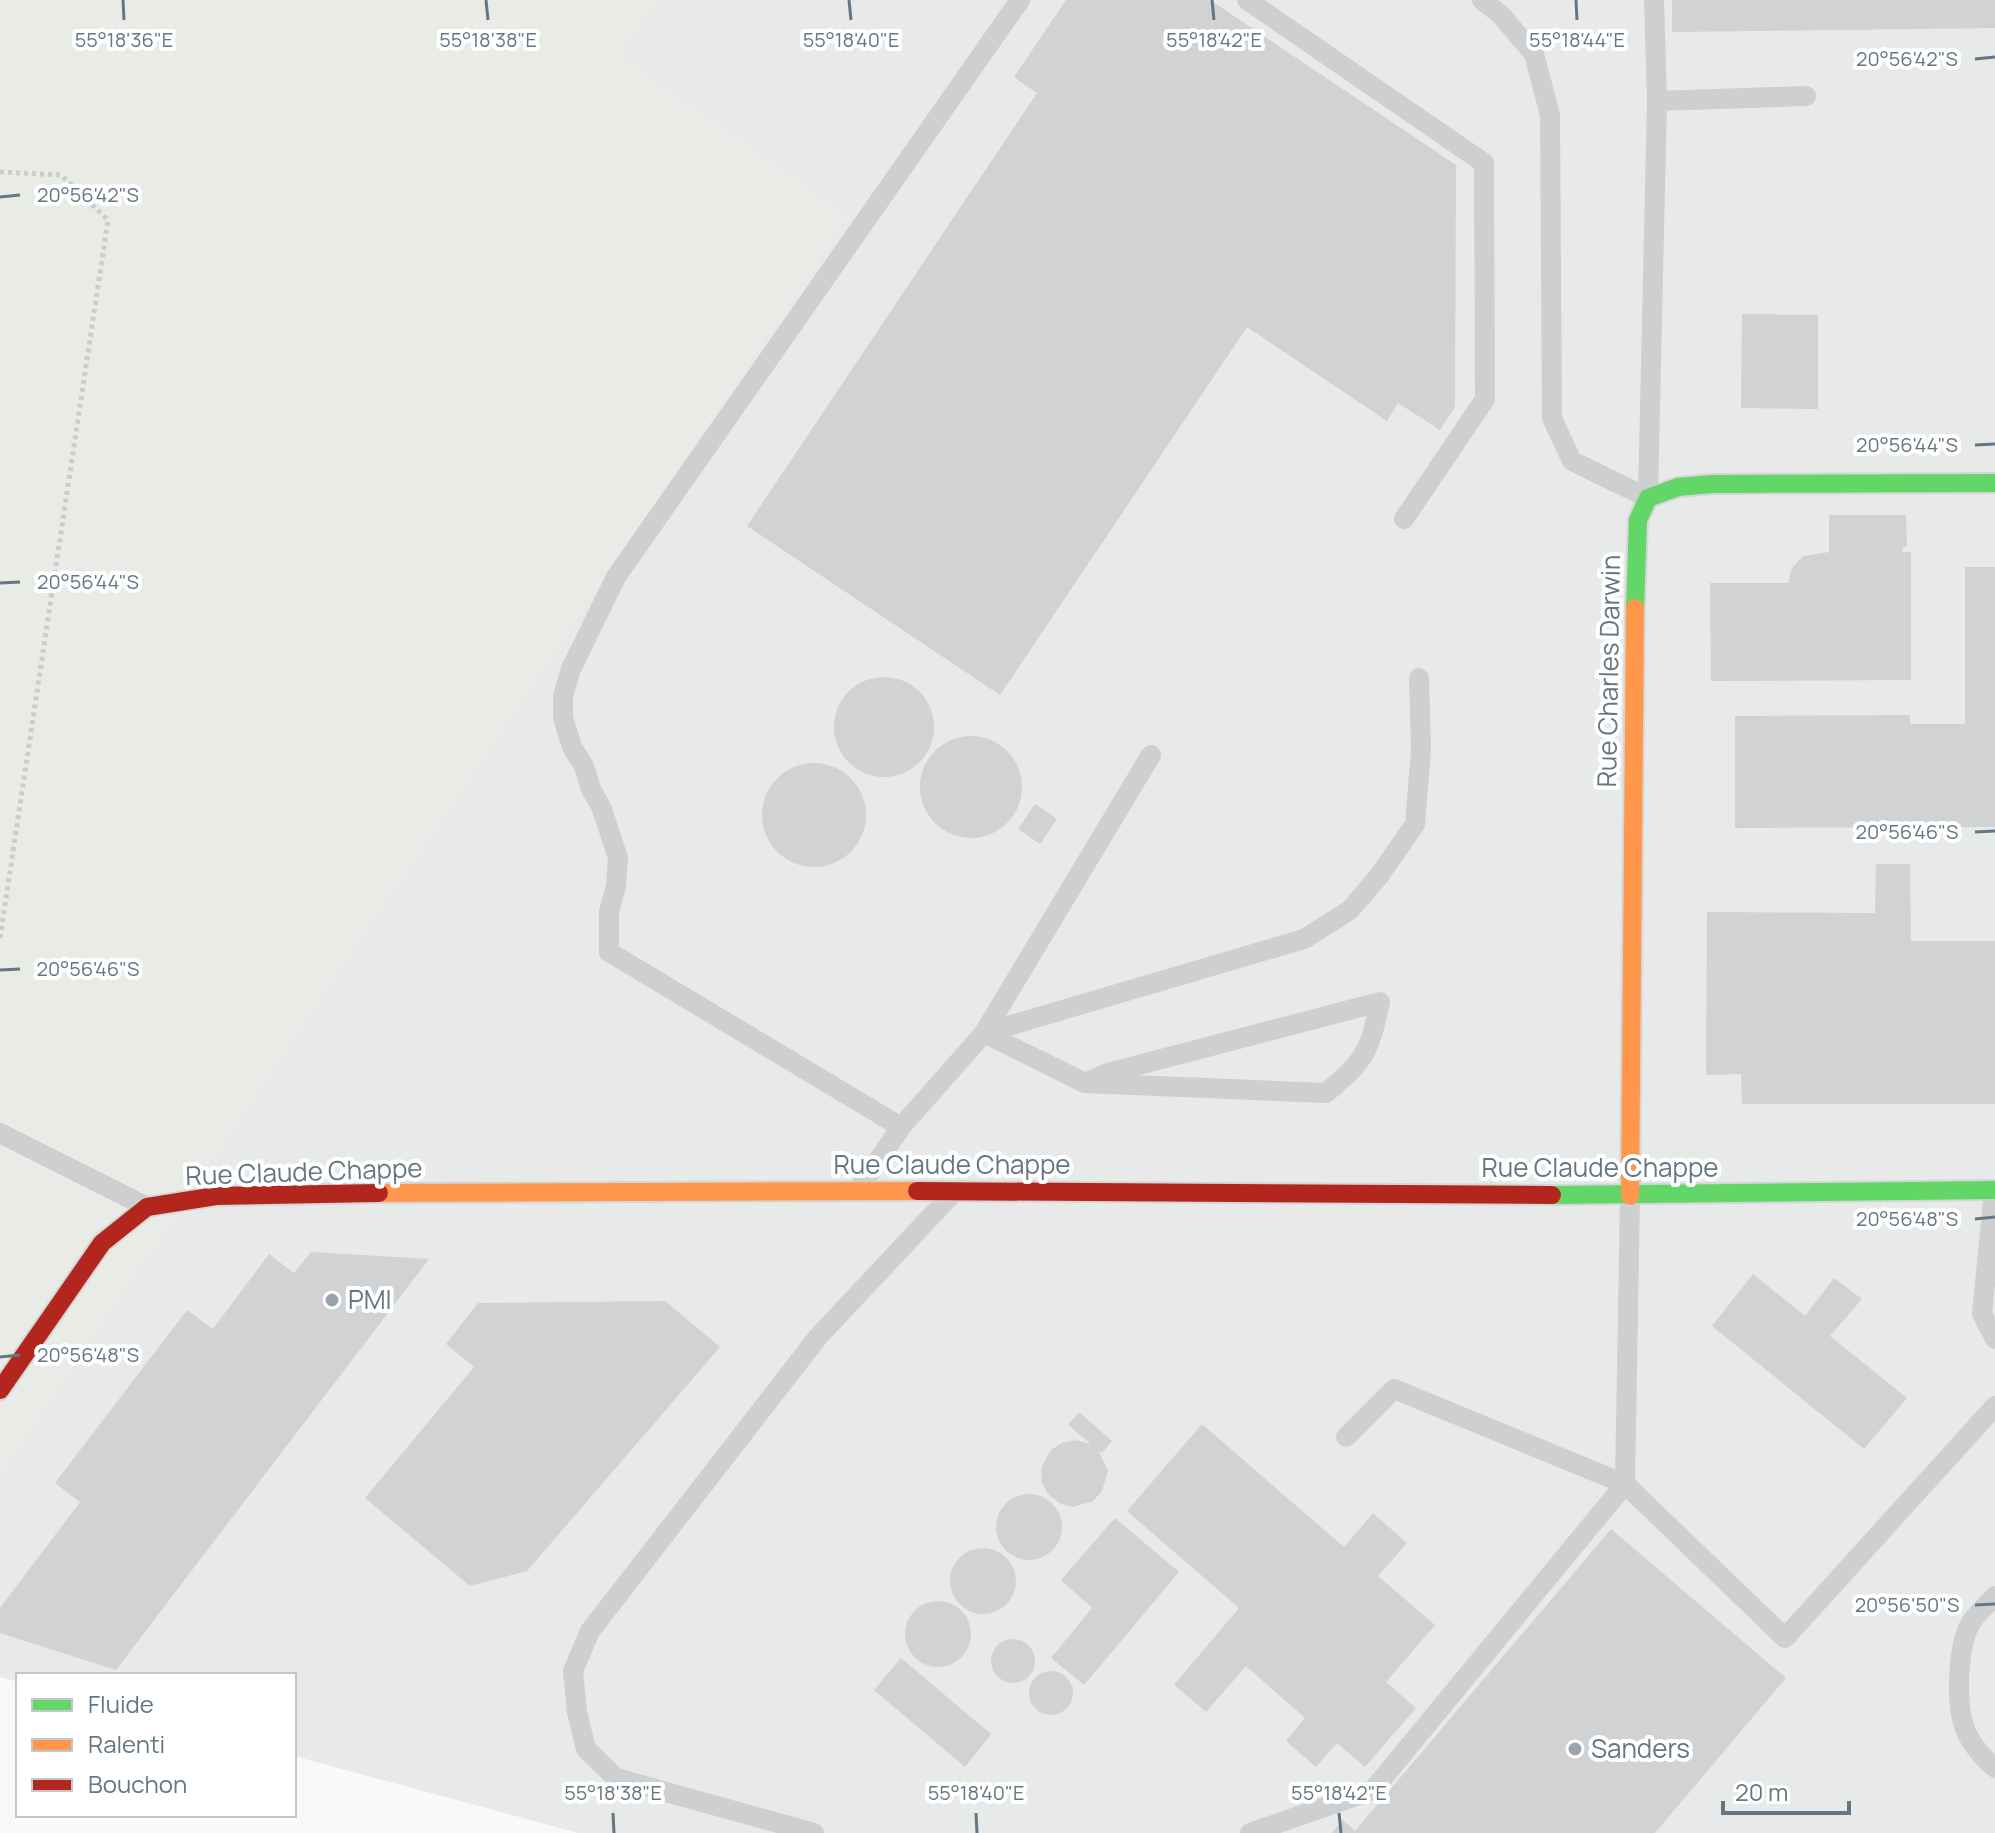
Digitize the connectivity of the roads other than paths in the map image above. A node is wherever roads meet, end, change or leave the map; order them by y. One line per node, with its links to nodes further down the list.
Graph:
1 (1020, 0): 14 (lane)
2 (1247, 0): 9 (lane)
3 (1482, 0): 8 (lane)
4 (1654, 0): 6 (lane)
5 (1806, 96): 6 (lane)
6 (1657, 101): 8 (lane)
7 (1995, 483): 8 (street)
8 (1648, 498): 19 (street, Rue Charles Darwin)
9 (1404, 519)
10 (1419, 678): 12 (lane)
11 (1151, 755): 12 (lane)
12 (984, 1033): 13 (lane); 14 (lane)
13 (1085, 1083): 13 (lane)
14 (901, 1127): 17 (lane)
15 (0, 1133): 20 (lane)
16 (1994, 1190): 19 (street, Rue Claude Chappe); 21 (lane)
17 (857, 1191): 18 (street, Rue Claude Chappe); 20 (street, Rue Claude Chappe)
18 (956, 1191): 19 (street, Rue Claude Chappe); 28 (lane)
19 (1630, 1196): 25 (lane)
20 (147, 1207): 22 (street, Rue Claude Chappe)
21 (1995, 1339)
22 (0, 1390)
23 (1995, 1406): 25 (lane)
24 (1346, 1437): 25 (lane)
25 (1625, 1484): 29 (lane)
26 (1995, 1596): 27 (lane)
27 (1995, 1768)
28 (814, 1833)
29 (1250, 1833)

